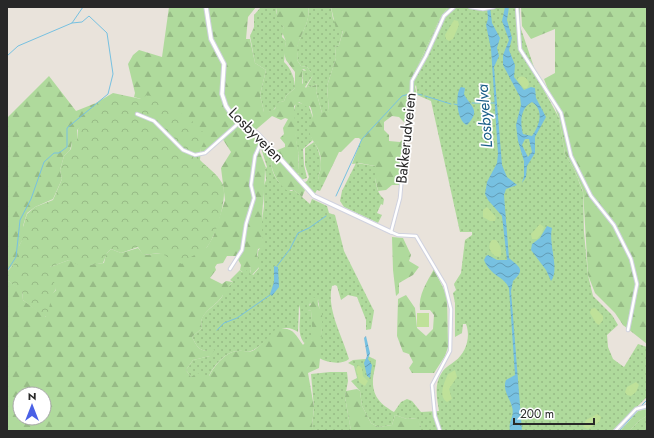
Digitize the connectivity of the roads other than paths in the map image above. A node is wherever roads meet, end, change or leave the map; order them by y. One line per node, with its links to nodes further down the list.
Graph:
1 (206, 7): 7 (main road, Losbyveien)
2 (454, 7): 9 (street, Bakkerudveien)
3 (470, 7): 4 (street)
4 (494, 7)
5 (517, 7): 11 (street)
6 (138, 114): 7 (street)
7 (240, 122): 8 (main road, Losbyveien)
8 (265, 142): 9 (main road, Losbyveien); 10 (street)
9 (391, 232): 13 (street)
10 (230, 269)
11 (628, 330)
12 (647, 406): 14 (street)
13 (440, 431)
14 (615, 431)

